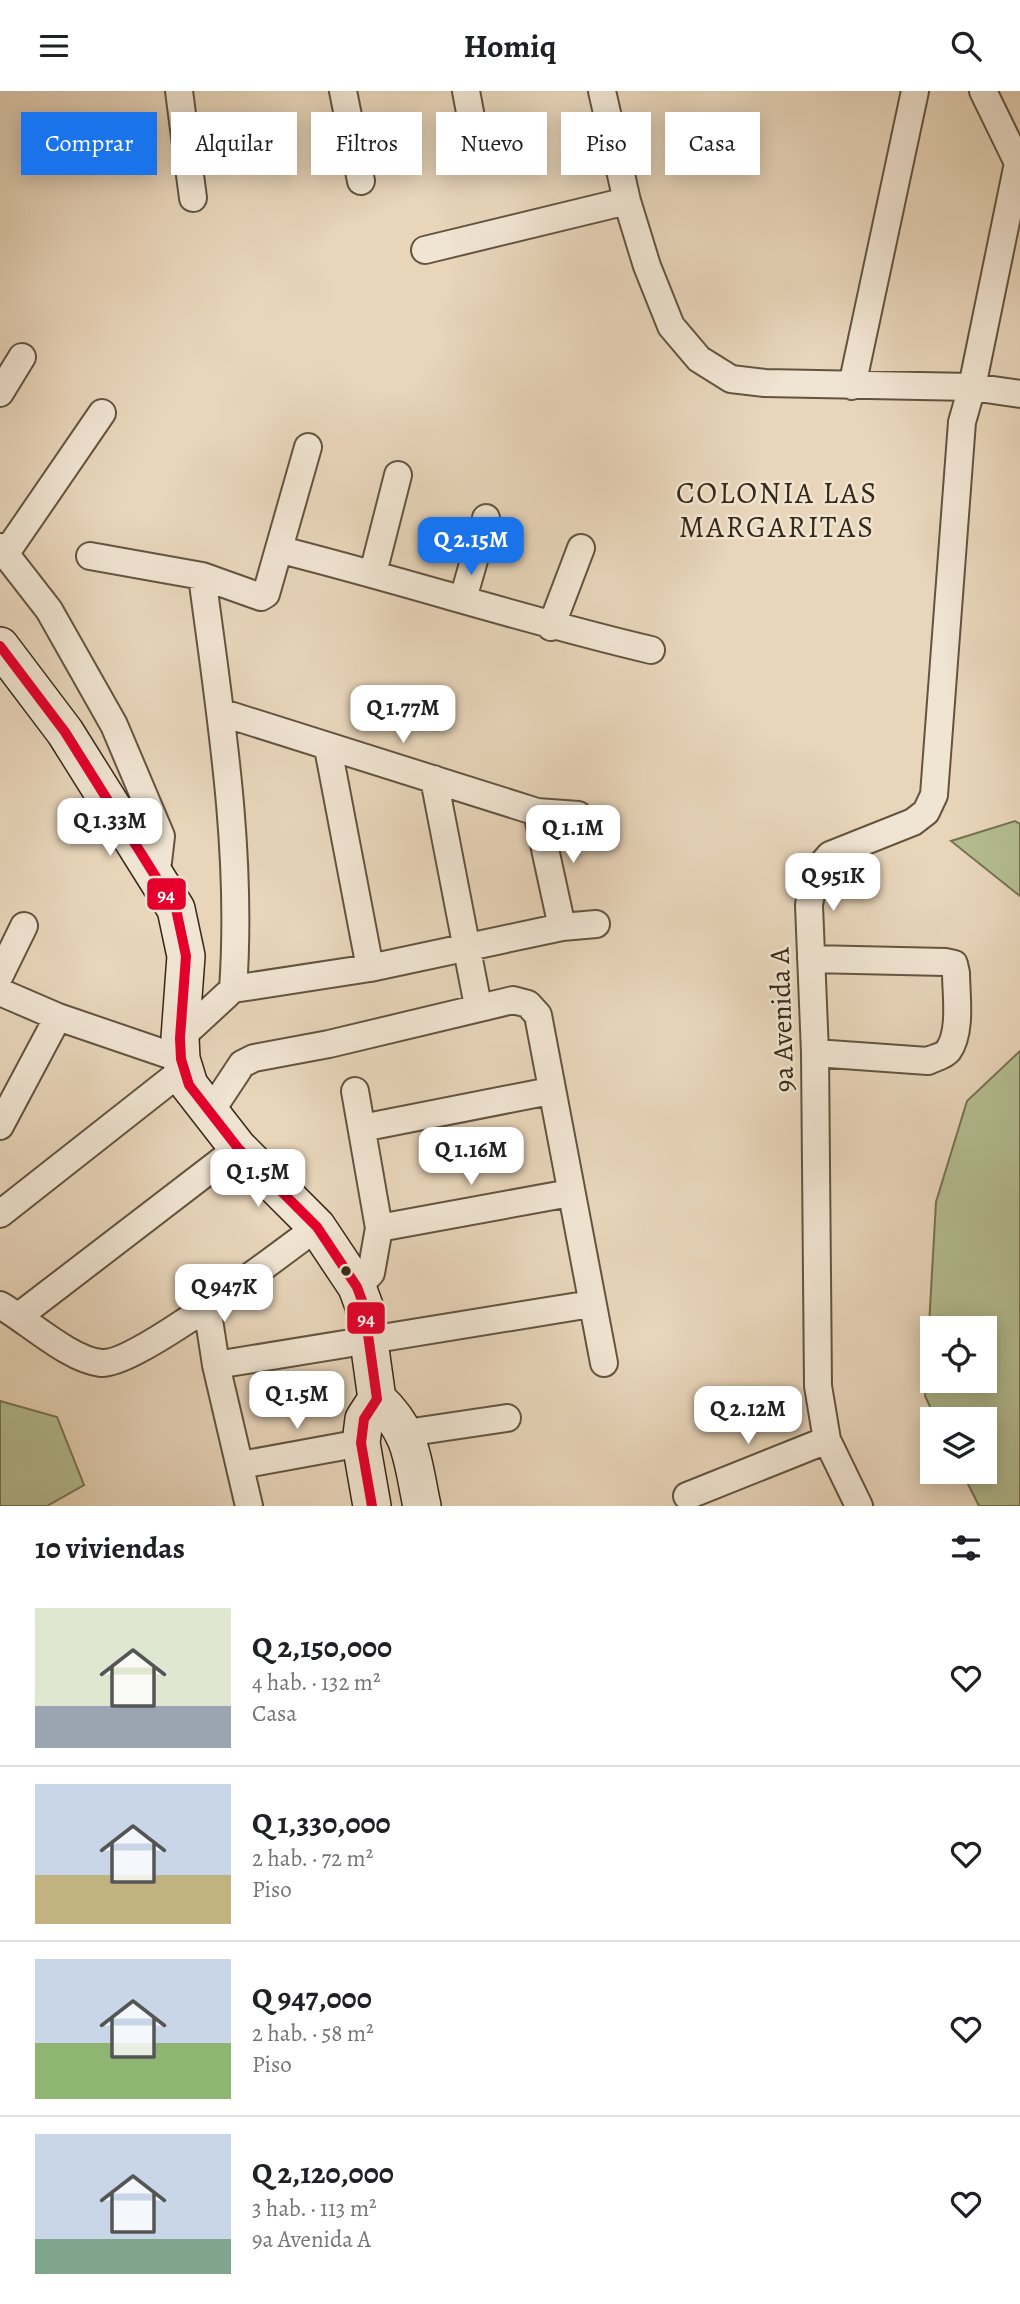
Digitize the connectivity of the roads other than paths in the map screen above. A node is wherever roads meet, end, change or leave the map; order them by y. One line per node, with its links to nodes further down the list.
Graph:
1 (179, 91): 10 (street)
2 (343, 91): 9 (street)
3 (466, 91): 7 (street)
4 (602, 91): 11 (street)
5 (915, 91): 14 (street)
6 (983, 91): 8 (street)
7 (470, 112)
8 (1019, 165): 15 (street, 9a Avenida A)
9 (361, 181)
10 (193, 198)
11 (627, 201): 12 (street); 14 (street)
12 (425, 250)
13 (22, 357): 16 (street)
14 (852, 386): 15 (street)
15 (972, 387): 17 (street); 42 (street, 9a Avenida A)
16 (0, 393)
17 (1020, 394)
18 (102, 413): 23 (street)
19 (308, 447): 24 (street)
20 (398, 475): 26 (street)
21 (486, 518): 28 (street)
22 (581, 548): 29 (street)
23 (3, 550): 37 (street)
24 (281, 550): 26 (street); 27 (street)
25 (90, 556): 27 (street)
26 (373, 573): 28 (street)
27 (202, 576): 32 (street)
28 (463, 599): 29 (street)
29 (551, 627): 31 (street)
30 (0, 646): 37 (main road)
31 (651, 650)
32 (220, 712): 33 (street); 45 (street)
33 (328, 748): 34 (street); 43 (street)
34 (434, 779): 35 (street); 41 (street)
35 (537, 812): 36 (street); 40 (street)
36 (578, 815)
37 (151, 868): 50 (main road)
38 (596, 924): 40 (street)
39 (24, 926): 44 (street)
40 (562, 927): 41 (street)
41 (468, 949): 43 (street); 47 (street)
42 (811, 959): 49 (street, 9a Avenida A); 49 (street)
43 (370, 968): 45 (street)
44 (0, 975)
45 (233, 989): 50 (street)
46 (0, 992): 48 (street)
47 (478, 1006): 52 (street); 53 (street)
48 (58, 1017): 50 (street); 54 (street)
49 (815, 1053): 71 (street, 9a Avenida A)
50 (181, 1056): 53 (main road); 58 (street)
51 (355, 1091): 55 (street)
52 (550, 1091): 55 (street); 57 (street)
53 (209, 1114): 56 (main road)
54 (0, 1126)
55 (362, 1128): 60 (street)
56 (238, 1148): 59 (main road); 64 (street)
57 (570, 1193): 60 (street); 62 (street)
58 (0, 1214)
59 (317, 1227): 61 (main road); 63 (street)
60 (379, 1228): 61 (street)
61 (357, 1287): 65 (main road)
62 (591, 1304): 65 (street); 66 (street)
63 (207, 1307): 64 (street); 67 (street)
64 (10, 1310)
65 (370, 1341): 67 (street); 68 (main road)
66 (604, 1363)
67 (216, 1365): 73 (street)
68 (377, 1399): 70 (main road); 72 (main road)
69 (507, 1418): 70 (street)
70 (406, 1433): 77 (main road)
71 (827, 1440): 74 (street); 78 (street, 9a Avenida A)
72 (361, 1443): 73 (street); 76 (main road)
73 (241, 1465): 75 (street)
74 (687, 1496)
75 (248, 1506)
76 (372, 1506)
77 (422, 1506)
78 (859, 1506)

